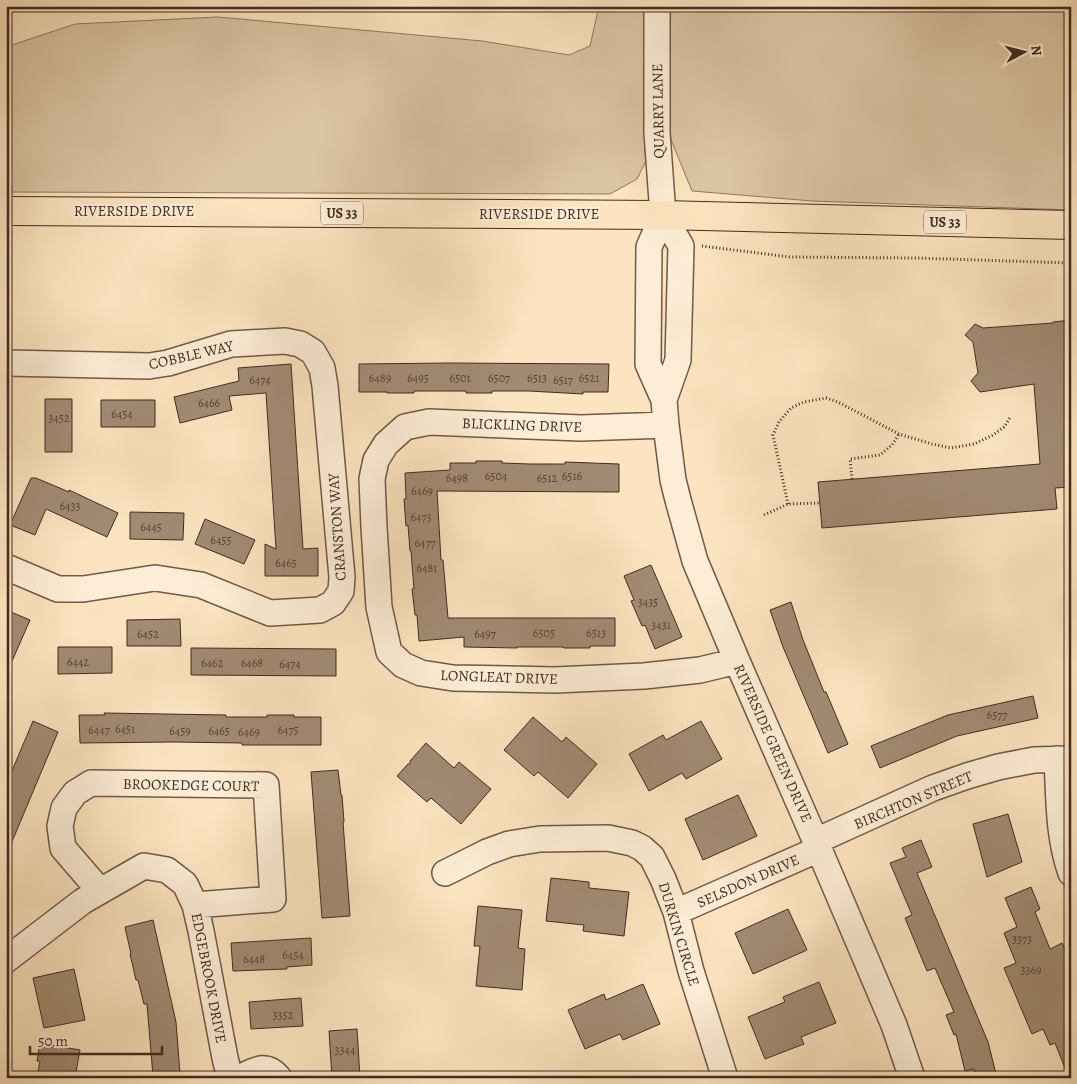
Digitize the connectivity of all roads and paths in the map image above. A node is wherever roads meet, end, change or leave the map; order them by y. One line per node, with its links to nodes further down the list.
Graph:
1 (657, 6): 3 (street, QUARRY LANE)
2 (6, 210): 3 (main road, RIVERSIDE DRIVE / US 33)
3 (663, 215): 4 (main road, RIVERSIDE DRIVE / US 33); 5 (street); 9 (street, RIVERSIDE GREEN DRIVE)
4 (1071, 225)
5 (681, 246): 6 (path); 9 (street, RIVERSIDE GREEN DRIVE)
6 (1071, 263)
7 (312, 352): 8 (street, COBBLE WAY); 18 (street, CRANSTON WAY)
8 (6, 363)
9 (664, 400): 11 (street, RIVERSIDE GREEN DRIVE)
10 (1011, 416): 12 (path)
11 (666, 425): 13 (street, BLICKLING DRIVE); 19 (street, RIVERSIDE GREEN DRIVE)
12 (899, 434): 14 (path); 16 (path)
13 (386, 444): 19 (street, LONGLEAT DRIVE)
14 (852, 479)
15 (820, 503): 16 (path)
16 (788, 504): 17 (path)
17 (764, 514)
18 (6, 567)
19 (737, 660): 21 (street, RIVERSIDE GREEN DRIVE)
20 (1064, 759): 21 (street, BIRCHTON STREET); 23 (street)
21 (818, 845): 26 (street, SELSDON DRIVE); 32 (street, RIVERSIDE GREEN DRIVE)
22 (445, 873): 26 (street, DURKIN CIRCLE)
23 (1071, 873)
24 (100, 891): 25 (street, EDGEBROOK DRIVE); 25 (street, BROOKEDGE COURT); 27 (street, EDGEBROOK DRIVE)
25 (195, 905): 28 (street, EDGEBROOK DRIVE)
26 (676, 912): 31 (street, DURKIN CIRCLE)
27 (6, 960)
28 (230, 1078)
29 (239, 1078): 30 (street)
30 (279, 1078)
31 (724, 1078)
32 (912, 1078)

